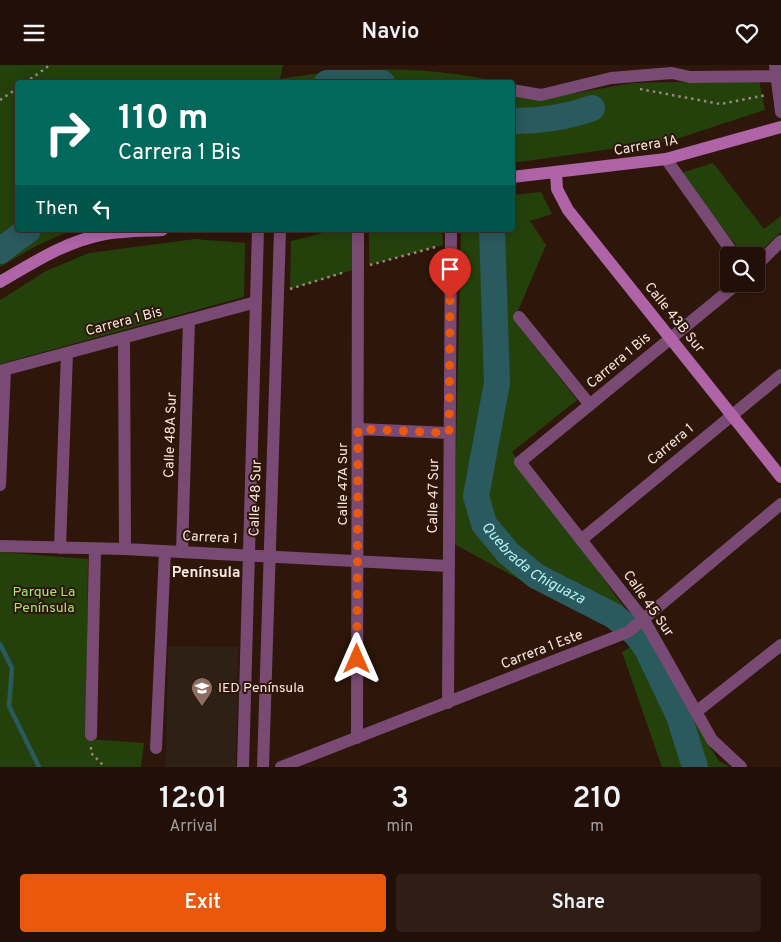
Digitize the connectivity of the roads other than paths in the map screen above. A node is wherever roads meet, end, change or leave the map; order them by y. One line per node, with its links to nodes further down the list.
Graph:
1 (776, 71): 2 (street); 3 (street)
2 (515, 91)
3 (781, 112)
4 (781, 127): 5 (main road, Carrera 1A)
5 (666, 159): 6 (main road, Carrera 1A); 14 (street)
6 (556, 173): 7 (main road, Carrera 1A); 22 (main road, Calle 43B Sur)
7 (515, 177)
8 (133, 232): 16 (main road)
9 (258, 232): 18 (street, Calle 48 Sur)
10 (280, 232): 42 (street, Calle 48 Sur)
11 (358, 232): 28 (street, Calle 47A Sur)
12 (451, 236): 29 (street, Calle 47 Sur)
13 (781, 241): 15 (street)
14 (729, 247)
15 (765, 257)
16 (0, 282)
17 (727, 292): 22 (street, Carrera 1 Bis)
18 (256, 302): 20 (street, Carrera 1 Bis); 41 (street, Calle 48 Sur)
19 (520, 317): 26 (street)
20 (190, 320): 21 (street, Carrera 1 Bis); 40 (street, Calle 48A Sur)
21 (124, 337): 23 (street, Carrera 1 Bis); 38 (street)
22 (670, 339): 26 (street, Carrera 1 Bis); 27 (main road, Calle 43B Sur)
23 (67, 353): 24 (street, Carrera 1 Bis); 36 (street)
24 (2, 371): 32 (street)
25 (781, 375): 27 (street, Carrera 1)
26 (590, 405): 30 (street, Carrera 1 Bis)
27 (731, 414): 31 (main road, Calle 43B Sur); 34 (street, Carrera 1)
28 (358, 429): 29 (street); 43 (street, Calle 47A Sur)
29 (449, 433): 44 (street, Calle 47 Sur)
30 (520, 462): 34 (street, Calle 45 Sur)
31 (781, 477)
32 (0, 485)
33 (781, 504): 45 (street, Carrera 1 Este)
34 (581, 540): 45 (street, Calle 45 Sur)
35 (0, 546): 36 (street, Carrera 1)
36 (60, 548): 37 (street, Carrera 1)
37 (95, 549): 38 (street, Carrera 1); 49 (street)
38 (125, 549): 39 (street, Carrera 1)
39 (165, 551): 40 (street, Carrera 1); 51 (street)
40 (182, 552): 41 (street, Carrera 1)
41 (249, 555): 42 (street, Carrera 1); 52 (street, Calle 48 Sur)
42 (269, 557): 43 (street, Carrera 1); 53 (street, Calle 48 Sur)
43 (357, 561): 44 (street, Carrera 1); 50 (street, Calle 47A Sur)
44 (448, 566): 47 (street, Calle 47 Sur)
45 (636, 626): 47 (street, Carrera 1 Este); 48 (street, Calle 45 Sur)
46 (781, 645): 48 (street)
47 (448, 703): 50 (street, Carrera 1 Este)
48 (696, 712): 55 (street, Calle 45 Sur)
49 (91, 735)
50 (357, 738): 54 (street, Carrera 1 Este)
51 (156, 747)
52 (243, 767)
53 (263, 767)
54 (281, 767)
55 (741, 767)

